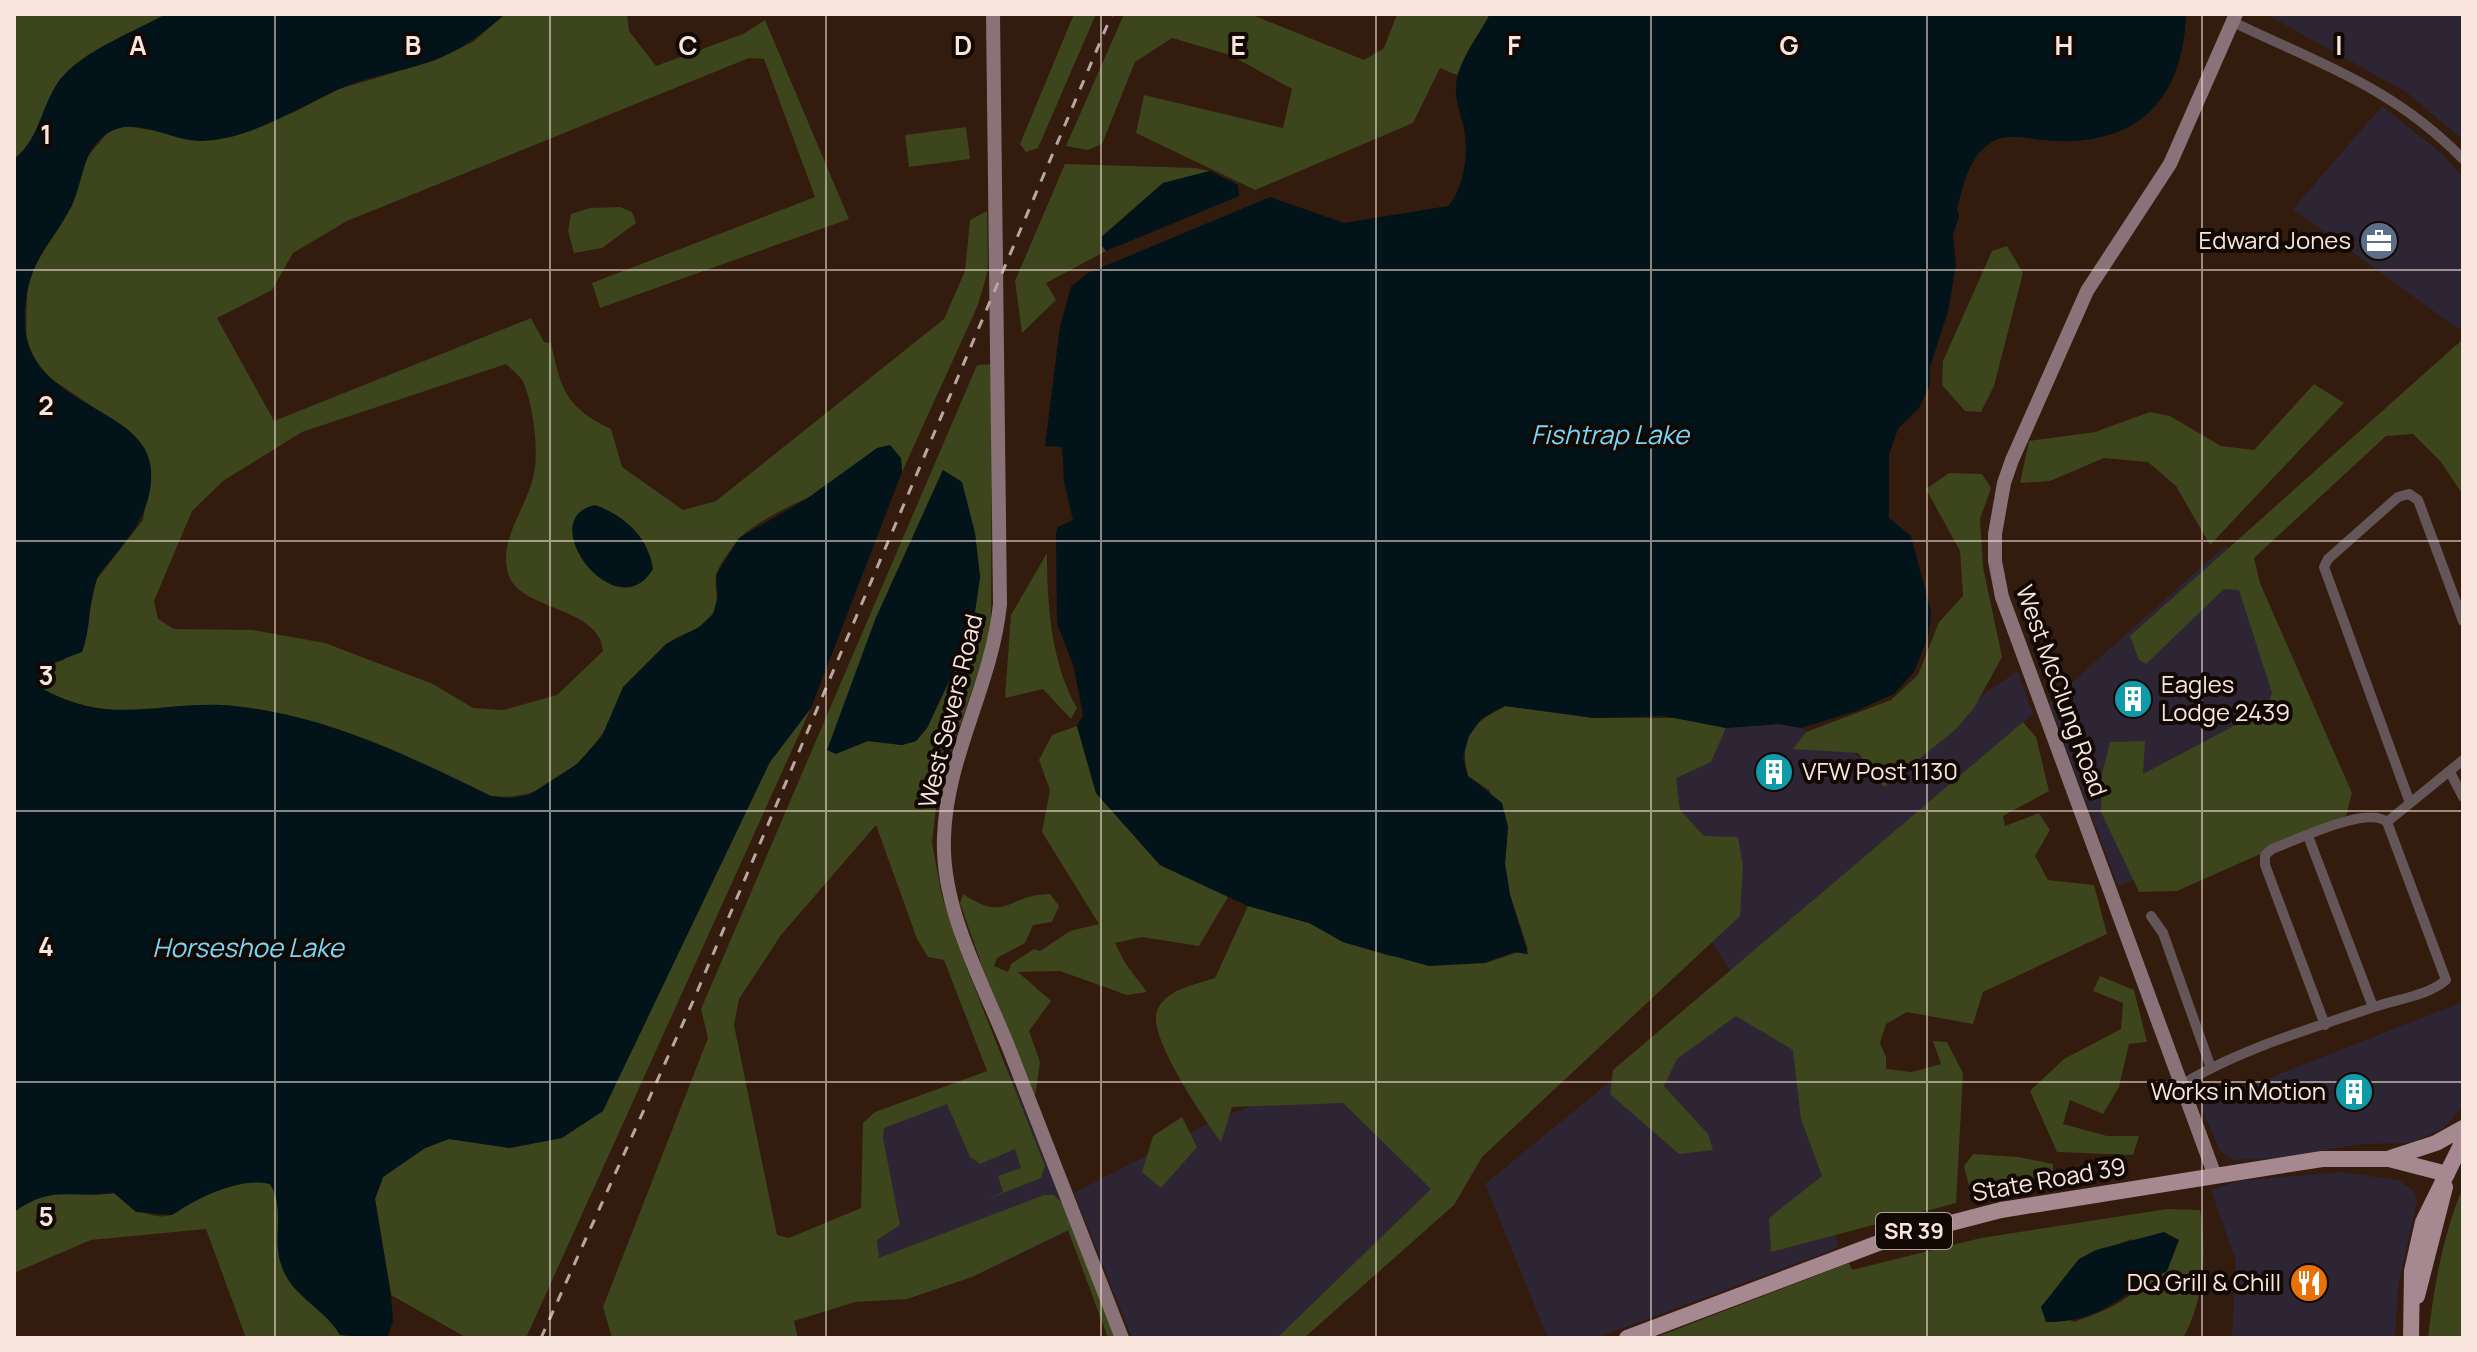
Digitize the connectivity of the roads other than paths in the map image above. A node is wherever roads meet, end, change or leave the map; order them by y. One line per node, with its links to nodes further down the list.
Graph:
1 (993, 14): 21 (street, West Severs Road)
2 (2234, 18): 3 (street); 15 (street, West McClung Road)
3 (2463, 159)
4 (2463, 621): 8 (street)
5 (2463, 760): 6 (street)
6 (2450, 772): 7 (street); 8 (street)
7 (2463, 797)
8 (2410, 803): 9 (street)
9 (2387, 822): 10 (street); 12 (street)
10 (2308, 836): 12 (street); 13 (street)
11 (2151, 916): 14 (street)
12 (2373, 1007): 13 (street)
13 (2325, 1025): 14 (street)
14 (2211, 1068): 15 (street)
15 (2180, 1086): 20 (street, West McClung Road)
16 (2463, 1128): 18 (main road)
17 (2463, 1141): 19 (main road)
18 (2389, 1159): 19 (main road, State Road 39 / SR 39); 20 (main road, State Road 39 / SR 39)
19 (2447, 1174): 23 (main road)
20 (2215, 1176): 22 (main road, State Road 39 / SR 39)
21 (1122, 1338)
22 (1627, 1338)
23 (2411, 1338)

